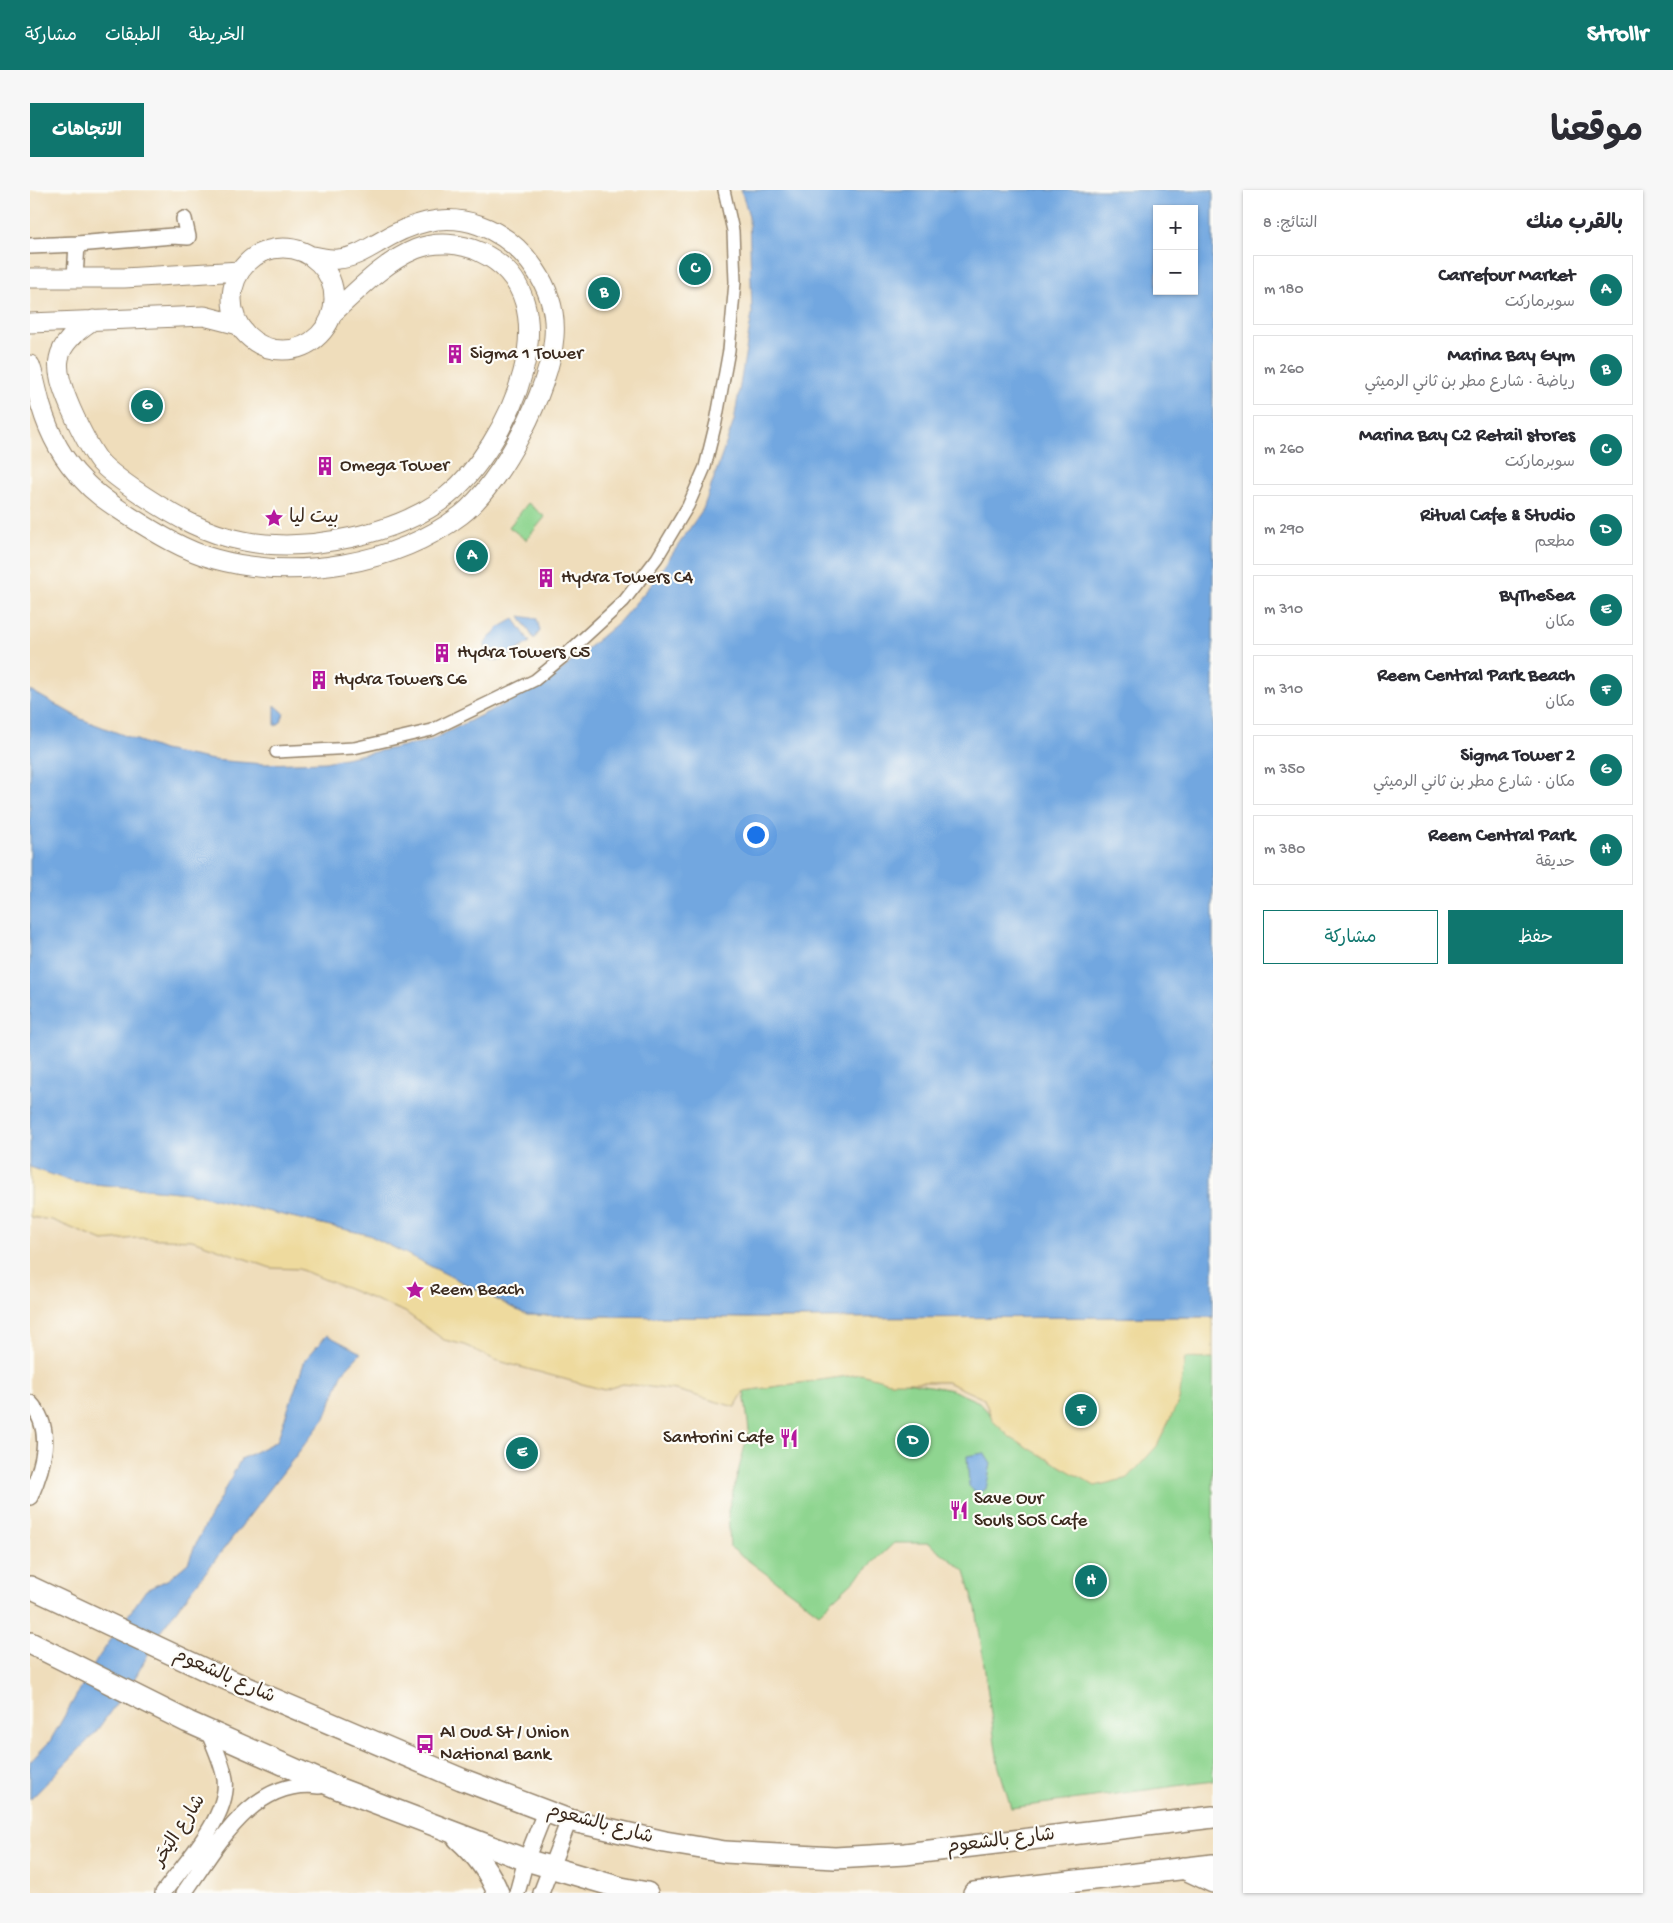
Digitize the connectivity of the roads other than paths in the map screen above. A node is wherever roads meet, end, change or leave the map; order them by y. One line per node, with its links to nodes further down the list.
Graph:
1 (724, 190): 14 (street)
2 (177, 226): 3 (street)
3 (77, 244): 4 (street); 8 (street)
4 (30, 246)
5 (312, 256): 6 (street); 9 (street); 13 (street)
6 (240, 271): 8 (street); 12 (street)
7 (30, 278): 8 (street)
8 (75, 278)
9 (332, 314): 10 (street); 12 (street)
10 (93, 320): 11 (street); 12 (street)
11 (30, 322)
12 (239, 325)
13 (30, 364)
14 (276, 752)
15 (30, 1403): 16 (street)
16 (30, 1497)
17 (31, 1586): 21 (main road, شارع بالشعوم)
18 (37, 1646): 19 (main road)
19 (208, 1731): 20 (main road); 31 (street, شارع اليَحَر)
20 (337, 1788): 24 (main road); 32 (street, شارع اليَحَر)
21 (545, 1812): 23 (main road, شارع بالشعوم); 25 (street)
22 (1213, 1817): 23 (main road, شارع بالشعوم)
23 (569, 1820): 27 (street)
24 (452, 1833): 25 (main road); 33 (main road)
25 (526, 1860): 27 (main road); 34 (street)
26 (1213, 1865): 28 (main road)
27 (550, 1868): 30 (main road); 35 (street)
28 (1183, 1868): 29 (main road); 38 (main road)
29 (1213, 1882)
30 (621, 1888): 36 (main road); 37 (main road)
31 (163, 1893)
32 (184, 1893)
33 (498, 1893)
34 (518, 1893)
35 (541, 1893)
36 (596, 1893)
37 (647, 1893)
38 (974, 1893)

